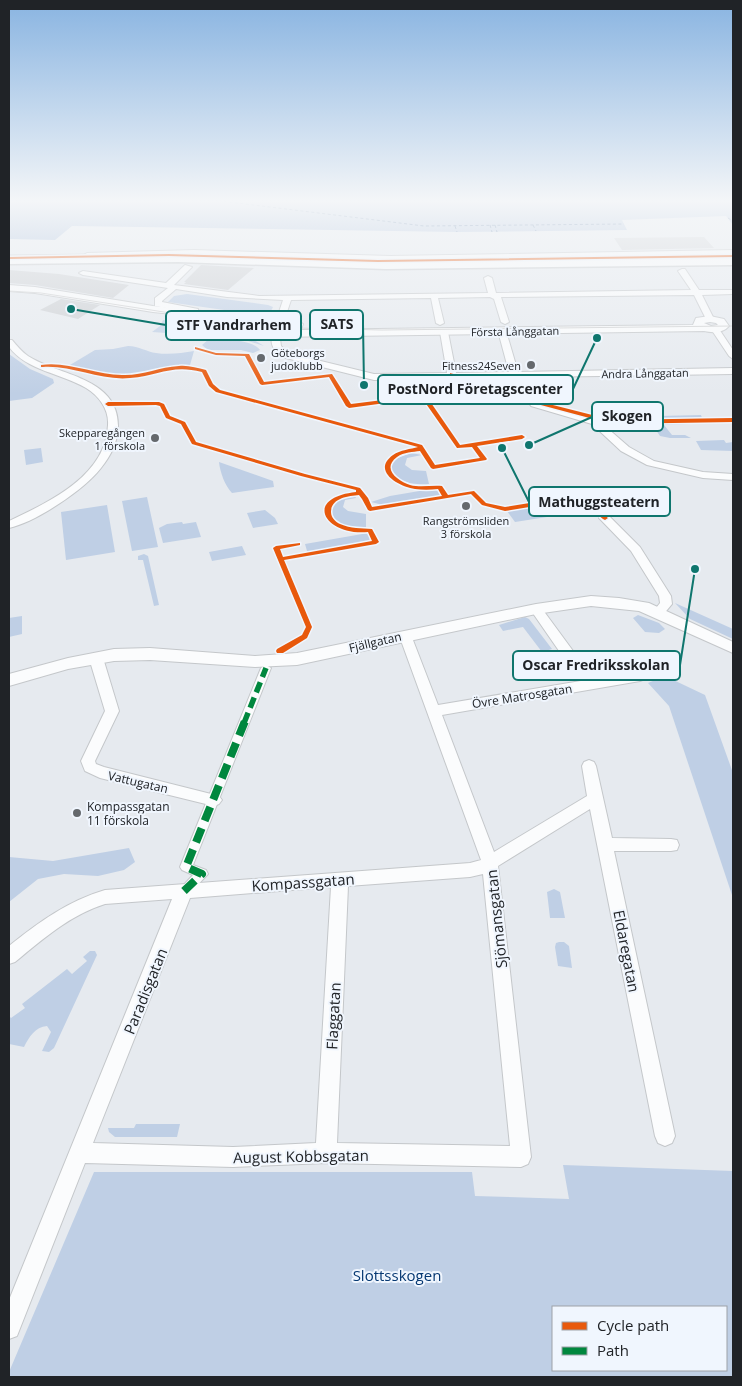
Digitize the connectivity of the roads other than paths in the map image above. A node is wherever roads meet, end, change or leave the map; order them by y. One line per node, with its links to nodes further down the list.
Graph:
1 (40, 265): 10 (highway)
2 (285, 265): 8 (highway)
3 (378, 265): 4 (highway)
4 (421, 265)
5 (620, 265): 7 (highway)
6 (188, 267): 12 (street)
7 (522, 267): 8 (highway); 11 (highway)
8 (450, 268): 11 (highway)
9 (682, 271): 14 (street)
10 (83, 273): 12 (street)
11 (488, 278): 18 (street)
12 (171, 287): 19 (street); 20 (street)
13 (9, 288): 20 (street, Första Långgatan)
14 (696, 292): 15 (street); 18 (street); 24 (street)
15 (733, 292)
16 (9, 293): 28 (street, Första Långgatan)
17 (434, 296): 18 (street); 19 (street); 26 (street)
18 (493, 296): 25 (street)
19 (288, 298): 21 (street)
20 (213, 314): 21 (street, Första Långgatan)
21 (276, 319): 23 (street, Första Långgatan); 28 (street)
22 (733, 319): 24 (street, Första Långgatan)
23 (295, 321): 26 (street, Första Långgatan); 29 (street)
24 (712, 324): 25 (street, Första Långgatan); 27 (street, Första Långgatan); 31 (street)
25 (503, 326): 26 (street, Första Långgatan); 34 (street)
26 (442, 328): 29 (street, Första Långgatan); 33 (street)
27 (733, 328)
28 (263, 330): 29 (street, Första Långgatan)
29 (281, 334): 33 (street, Andra Långgatan)
30 (9, 342): 38 (street)
31 (733, 356)
32 (733, 371): 35 (street, Andra Långgatan)
33 (452, 374): 34 (street, Andra Långgatan)
34 (514, 374): 35 (street, Andra Långgatan)
35 (531, 374): 36 (street)
36 (733, 477)
37 (605, 518): 40 (street)
38 (9, 525)
39 (536, 609): 40 (street, Fjällgatan); 41 (street, Fjällgatan); 44 (street)
40 (658, 613): 42 (street, Fjällgatan)
41 (405, 635): 43 (street, Fjällgatan); 48 (street, Sjömansgatan)
42 (733, 648)
43 (96, 658): 47 (street, Fjällgatan); 51 (street, Vattugatan)
44 (571, 658)
45 (266, 668): 51 (street, Paradisgatan)
46 (640, 676): 48 (street, Övre Matrosgatan)
47 (9, 680)
48 (434, 711): 54 (street, Sjömansgatan)
49 (589, 766): 50 (street, Eldaregatan)
50 (596, 798): 52 (street, Eldaregatan); 54 (street, Kompassgatan)
51 (214, 800): 56 (street, Paradisgatan)
52 (606, 844): 53 (street); 58 (street, Eldaregatan)
53 (671, 846)
54 (490, 863): 55 (street, Kompassgatan); 61 (street, Sjömansgatan)
55 (340, 879): 56 (street, Kompassgatan); 60 (street, Flaggatan)
56 (184, 891): 57 (street, Kompassgatan); 59 (street, Paradisgatan)
57 (9, 956)
58 (665, 1136)
59 (80, 1153): 60 (street, August Kobbsgatan); 62 (street, Paradisgatan)
60 (326, 1153): 61 (street, August Kobbsgatan)
61 (521, 1157)
62 (9, 1328)

